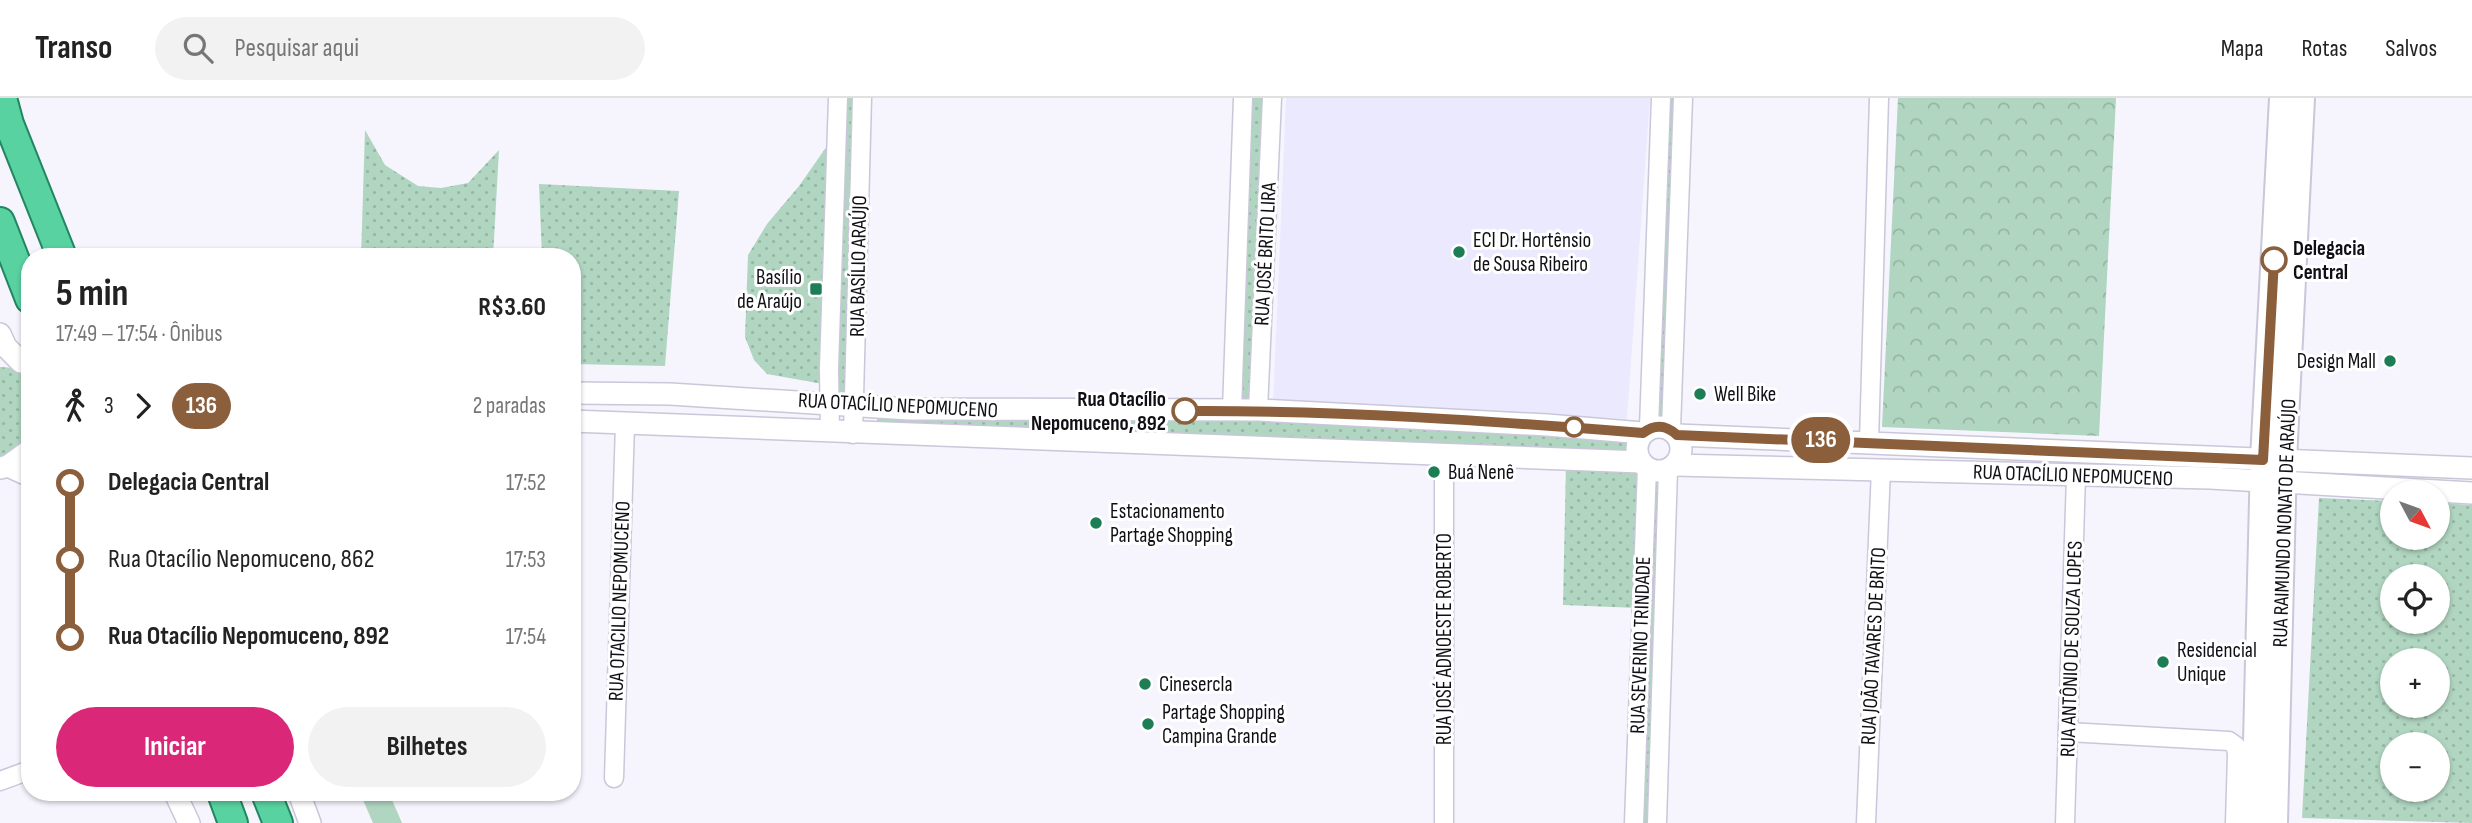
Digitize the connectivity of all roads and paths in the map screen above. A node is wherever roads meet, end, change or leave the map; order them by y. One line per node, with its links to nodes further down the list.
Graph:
1 (2, 98): 12 (highway)
2 (838, 98): 17 (street, RUA BASÍLIO ARAÚJO)
3 (862, 98): 18 (street, RUA BASÍLIO ARAÚJO)
4 (1243, 98): 19 (street, RUA JOSÉ BRITO LIRA)
5 (1272, 98): 20 (street, RUA JOSÉ BRITO LIRA)
6 (1661, 98): 24 (street)
7 (1684, 98): 25 (street)
8 (1879, 98): 27 (street)
9 (2282, 98): 34 (main road, RUA RAIMUNDO NONATO DE ARAÚJO)
10 (2302, 98): 34 (main road, RUA RAIMUNDO NONATO DE ARAÚJO)
11 (0, 222): 13 (highway)
12 (59, 248)
13 (21, 276)
14 (0, 334): 15 (street)
15 (17, 362)
16 (581, 393): 17 (street, RUA OTACÍLIO NEPOMUCENO)
17 (828, 402): 18 (street, RUA OTACÍLIO NEPOMUCENO); 23 (street, RUA BASÍLIO ARAÚJO)
18 (854, 405): 19 (street, RUA OTACÍLIO NEPOMUCENO); 26 (street, RUA BASÍLIO ARAÚJO)
19 (1232, 410): 20 (street, RUA OTACÍLIO NEPOMUCENO)
20 (1258, 410): 24 (street, RUA OTACÍLIO NEPOMUCENO)
21 (581, 422): 22 (street, RUA OTACÍLIO NEPOMUCENO)
22 (625, 424): 23 (street, RUA OTACÍLIO NEPOMUCENO); 40 (street, RUA OTACILIO NEPOMUCENO)
23 (830, 431): 26 (street, RUA OTACÍLIO NEPOMUCENO)
24 (1646, 431): 25 (street); 30 (street)
25 (1674, 432): 27 (street, RUA OTACÍLIO NEPOMUCENO); 30 (street)
26 (853, 434): 28 (street, RUA OTACÍLIO NEPOMUCENO)
27 (1869, 442): 34 (street, RUA OTACÍLIO NEPOMUCENO)
28 (1444, 455): 30 (street, RUA OTACÍLIO NEPOMUCENO); 50 (street, RUA JOSÉ ADNOESTE ROBERTO)
29 (21, 456): 31 (street)
30 (1658, 466): 32 (street, RUA OTACÍLIO NEPOMUCENO); 51 (street, RUA SEVERINO TRINDADE); 52 (street, RUA SEVERINO TRINDADE)
31 (4, 467): 35 (street)
32 (1881, 468): 36 (street, RUA OTACÍLIO NEPOMUCENO); 53 (street, RUA JOÃO TAVARES DE BRITO)
33 (2472, 468): 34 (street, RUA OTACÍLIO NEPOMUCENO)
34 (2274, 471): 36 (street, RUA OTACÍLIO NEPOMUCENO); 37 (street, RUA OTACÍLIO NEPOMUCENO); 56 (main road, RUA RAIMUNDO NONATO DE ARAÚJO); 57 (main road, RUA RAIMUNDO NONATO DE ARAÚJO)
35 (21, 473)
36 (2076, 475): 38 (street, RUA ANTÔNIO DE SOUZA LOPES)
37 (2472, 493)
38 (2077, 732): 54 (street, RUA ANTÔNIO DE SOUZA LOPES); 55 (street)
39 (21, 773): 41 (street)
40 (614, 778)
41 (0, 781)
42 (179, 801): 46 (street)
43 (225, 801): 47 (highway)
44 (269, 801): 48 (highway)
45 (302, 801): 49 (street)
46 (189, 823)
47 (233, 823)
48 (278, 823)
49 (310, 823)
50 (1444, 823)
51 (1634, 823)
52 (1657, 823)
53 (1866, 823)
54 (2065, 823)
55 (2235, 823)
56 (2254, 823)
57 (2275, 823)

